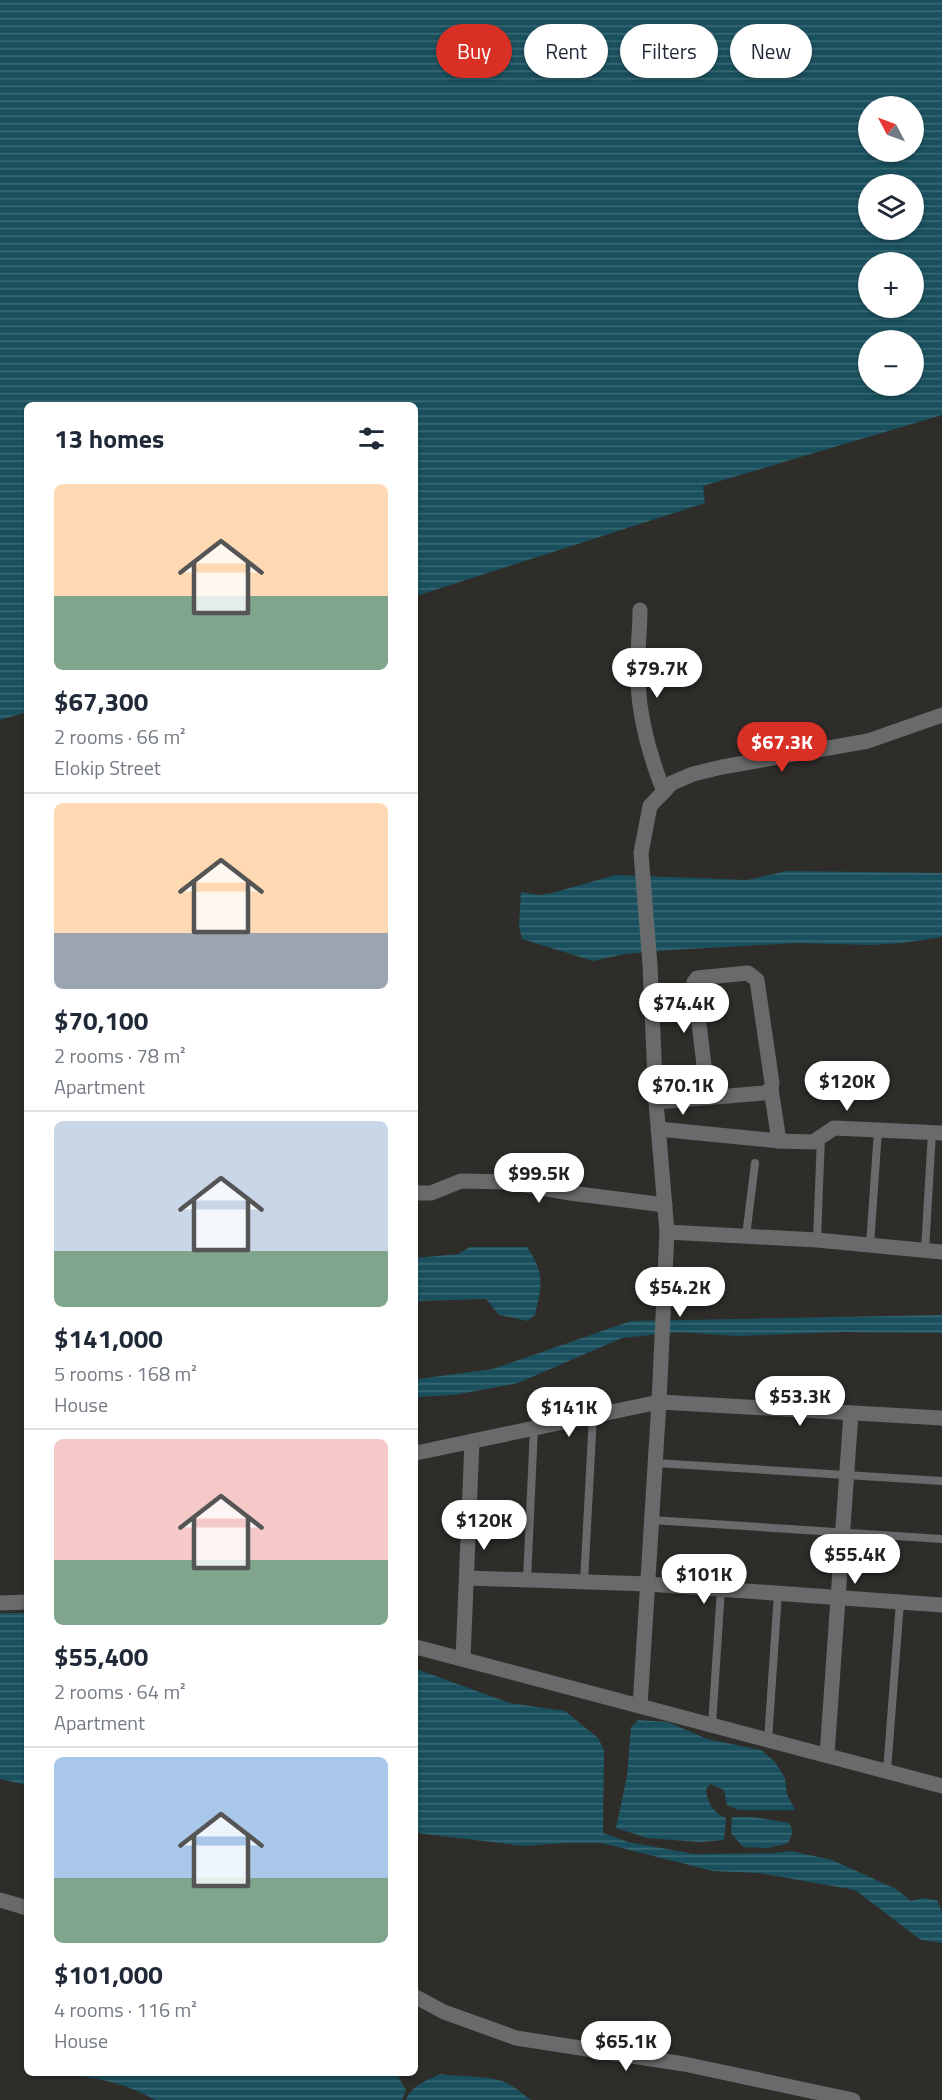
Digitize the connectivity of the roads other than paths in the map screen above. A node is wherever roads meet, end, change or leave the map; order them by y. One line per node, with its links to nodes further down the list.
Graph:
1 (640, 610): 3 (street)
2 (942, 716): 3 (street)
3 (664, 792): 6 (street)
4 (771, 1089): 5 (street); 5 (street); 11 (street)
5 (708, 1098): 6 (street)
6 (656, 1102): 7 (street)
7 (658, 1128): 11 (street); 14 (street)
8 (878, 1130): 9 (street); 10 (street); 18 (lane)
9 (937, 1133): 19 (lane)
10 (821, 1136): 11 (street); 17 (lane)
11 (779, 1141)
12 (755, 1163): 16 (lane)
13 (418, 1193): 14 (street)
14 (665, 1205): 15 (street)
15 (667, 1232): 16 (street); 21 (street)
16 (746, 1236): 17 (street)
17 (817, 1240): 18 (street)
18 (870, 1245): 19 (street)
19 (925, 1250): 20 (street)
20 (942, 1252)
21 (659, 1402): 22 (street); 23 (street); 28 (street)
22 (851, 1413): 24 (street); 29 (street)
23 (593, 1416): 25 (street); 36 (lane)
24 (942, 1418)
25 (534, 1428): 26 (street); 35 (lane)
26 (472, 1441): 27 (street); 34 (street)
27 (418, 1453)
28 (656, 1463): 29 (lane); 31 (street)
29 (846, 1475): 30 (lane); 32 (street)
30 (942, 1481)
31 (652, 1520): 32 (lane); 37 (street)
32 (843, 1533): 33 (lane); 40 (street)
33 (942, 1539)
34 (467, 1578): 35 (street); 46 (street)
35 (527, 1580): 36 (street)
36 (584, 1582): 37 (street)
37 (648, 1584): 38 (street); 47 (street)
38 (721, 1589): 39 (street); 48 (lane)
39 (778, 1593): 40 (street); 49 (lane)
40 (838, 1598): 42 (street); 50 (street)
41 (24, 1602): 43 (street)
42 (900, 1602): 44 (street); 51 (lane)
43 (0, 1603)
44 (942, 1605)
45 (418, 1648): 46 (street)
46 (463, 1659): 47 (street)
47 (640, 1706): 48 (street)
48 (712, 1725): 49 (street)
49 (768, 1740): 50 (street)
50 (827, 1755): 51 (street)
51 (887, 1771): 52 (street)
52 (942, 1786)
53 (0, 1900): 54 (street)
54 (24, 1907)
55 (418, 1998): 56 (street)
56 (853, 2100)

